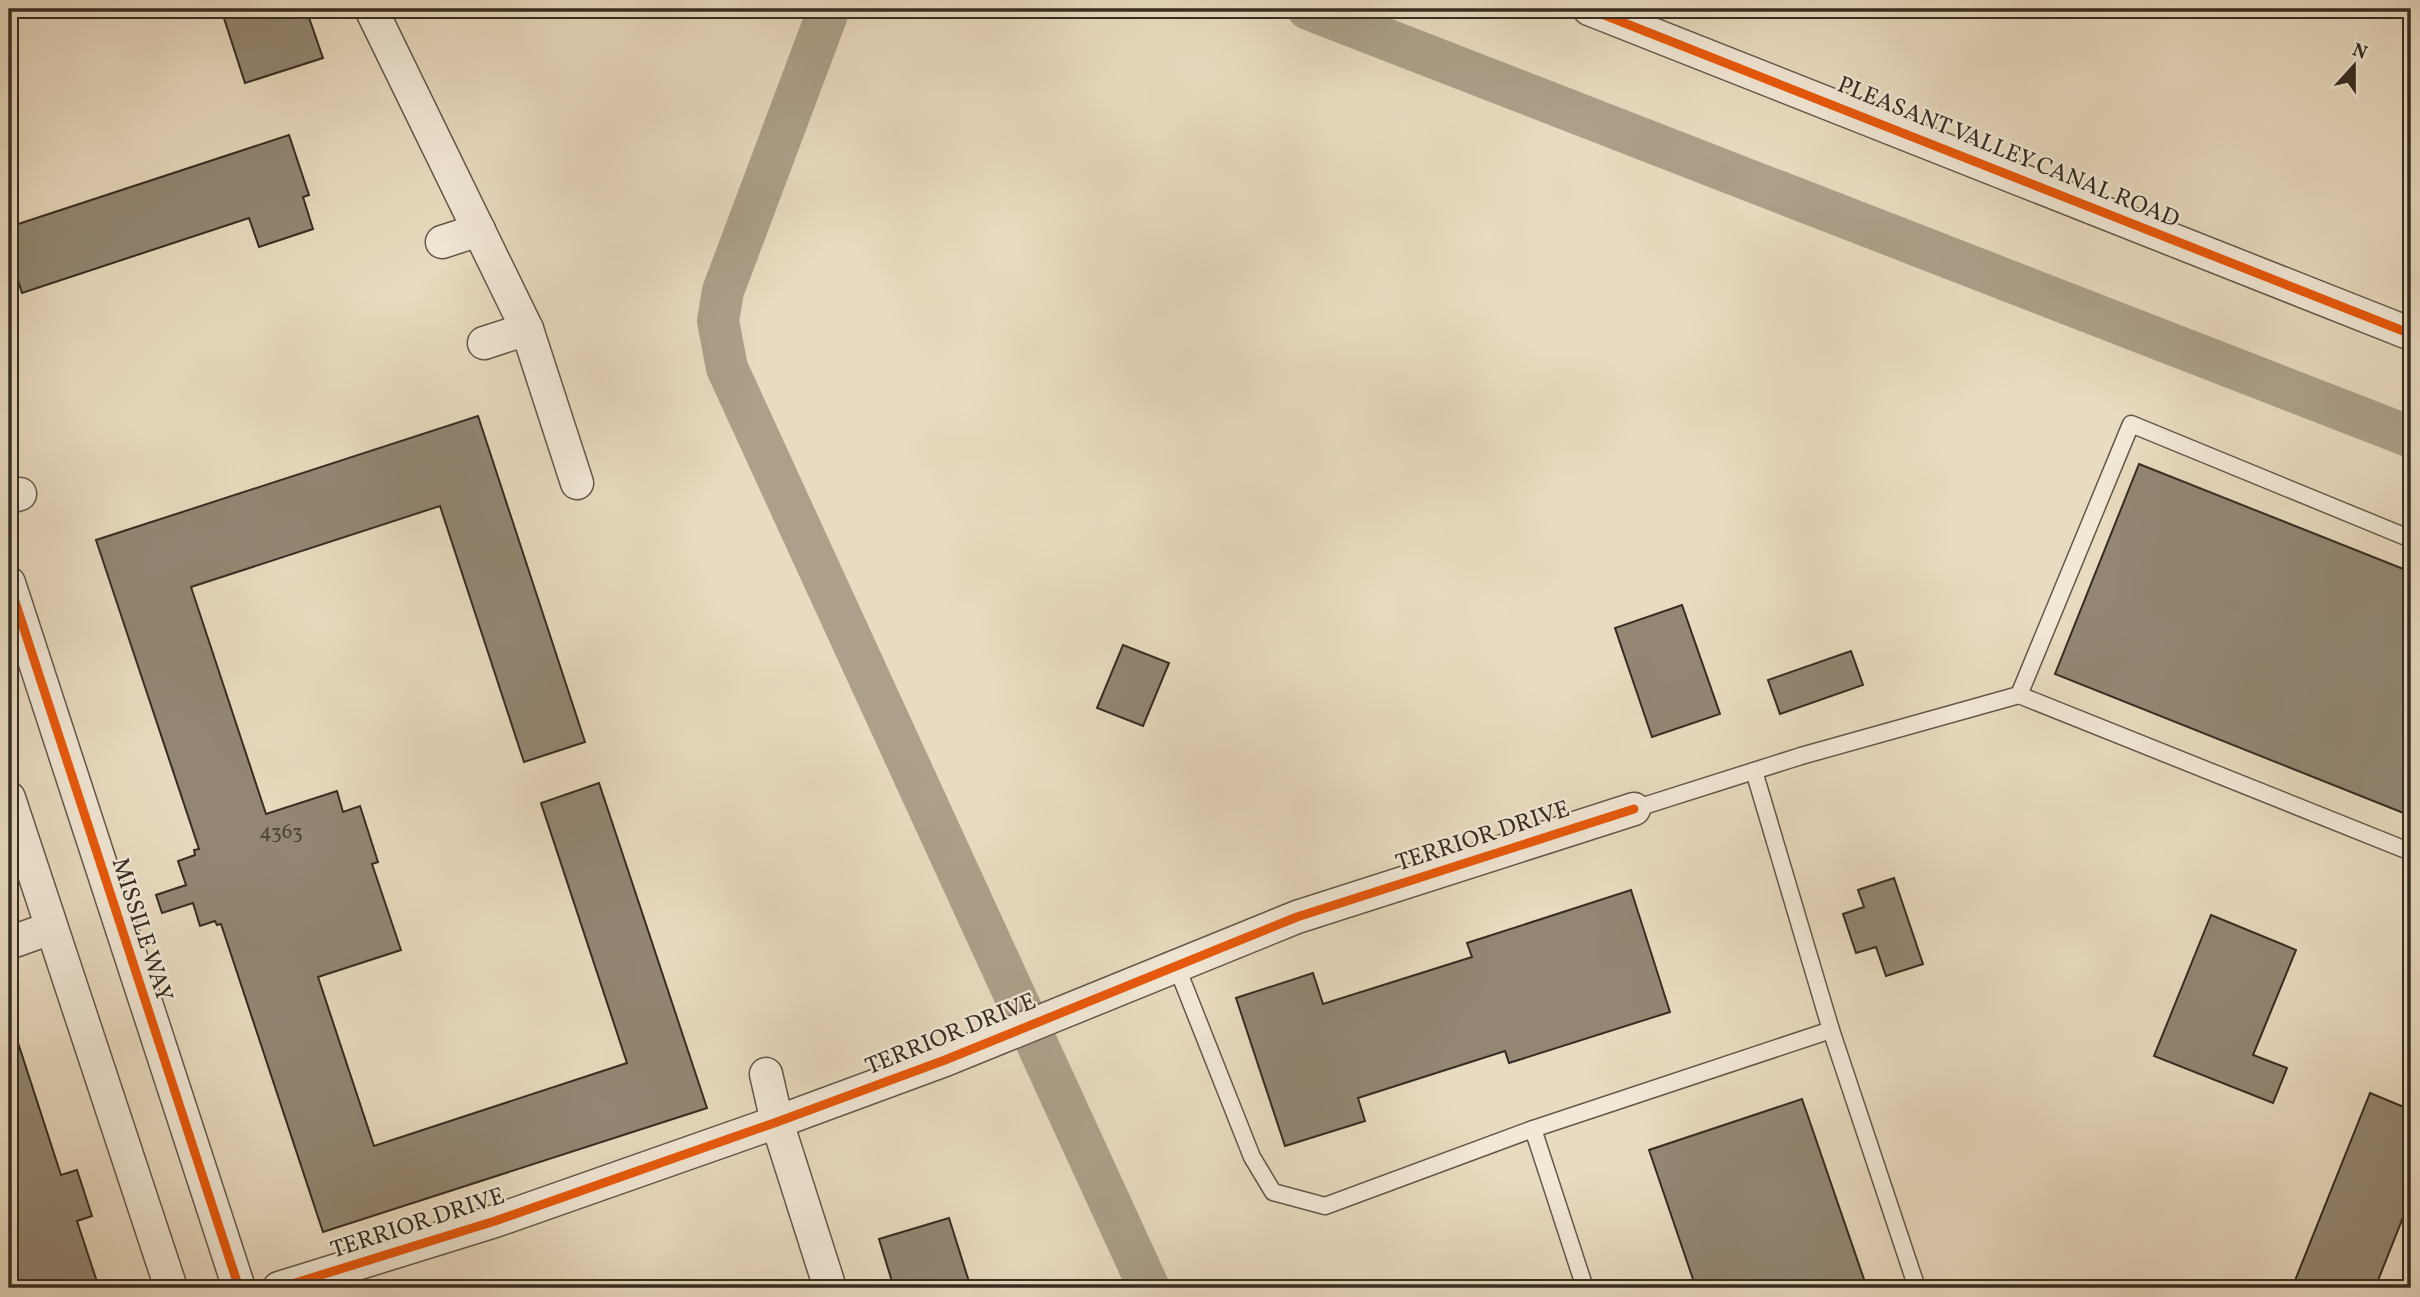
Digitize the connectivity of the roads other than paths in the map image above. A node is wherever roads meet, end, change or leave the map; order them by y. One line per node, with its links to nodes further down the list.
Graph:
1 (371, 9): 3 (street)
2 (1590, 9): 6 (street, PLEASANT VALLEY CANAL ROAD)
3 (479, 230): 4 (street); 5 (street)
4 (442, 242)
5 (527, 329): 7 (street); 8 (street)
6 (2411, 334)
7 (484, 343)
8 (577, 483)
9 (2411, 539): 11 (lane)
10 (9, 583): 24 (street, MISSILE WAY)
11 (2019, 695): 12 (lane); 15 (lane)
12 (1754, 771): 14 (lane); 19 (lane)
13 (9, 798): 16 (street)
14 (1633, 809): 18 (street, TERRIOR DRIVE)
15 (2411, 852)
16 (51, 928): 17 (street); 23 (street)
17 (9, 943)
18 (1176, 965): 21 (street, TERRIOR DRIVE); 22 (lane)
19 (1831, 1030): 22 (lane); 28 (lane)
20 (766, 1074): 21 (street)
21 (777, 1122): 25 (street, TERRIOR DRIVE); 26 (street)
22 (1533, 1129): 27 (lane)
23 (171, 1288)
24 (239, 1288)
25 (279, 1288)
26 (830, 1288)
27 (1586, 1288)
28 (1917, 1288)

